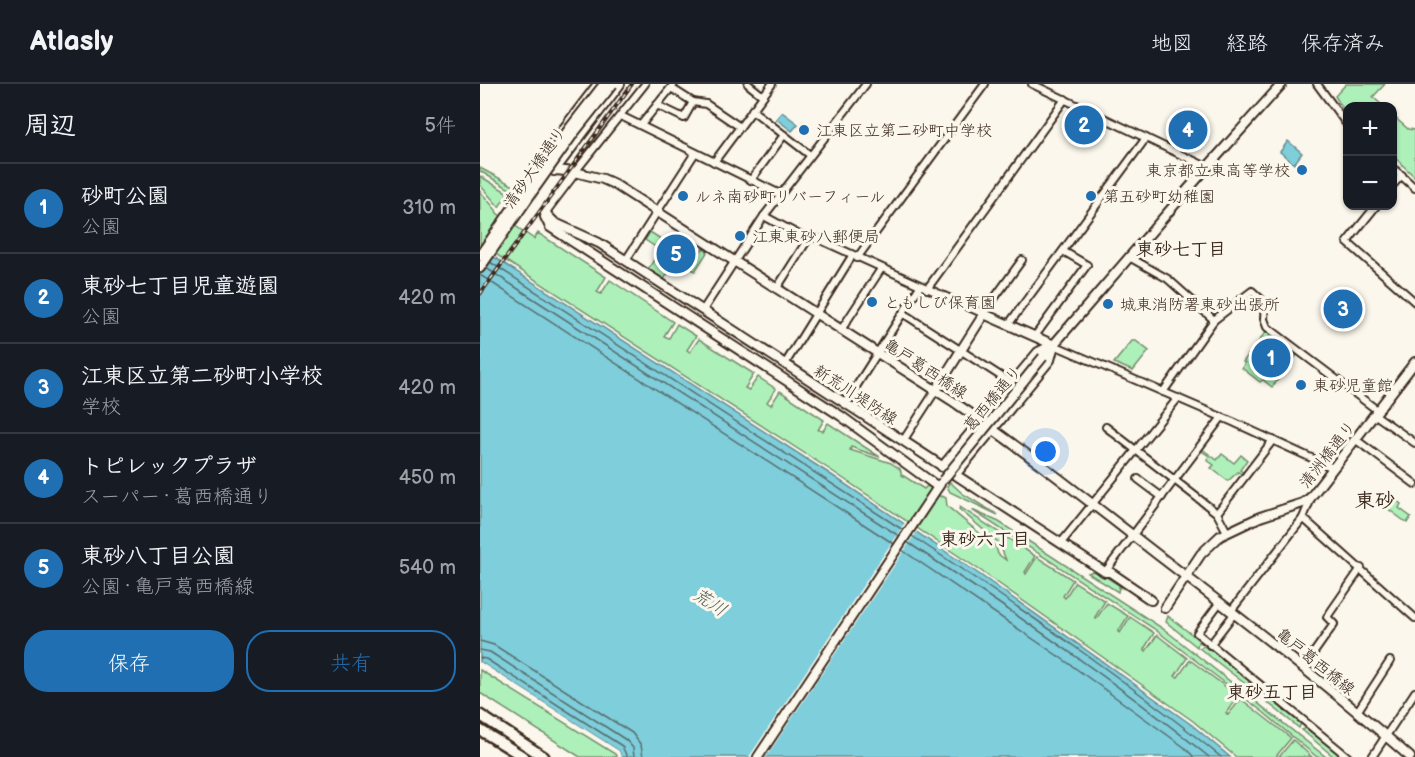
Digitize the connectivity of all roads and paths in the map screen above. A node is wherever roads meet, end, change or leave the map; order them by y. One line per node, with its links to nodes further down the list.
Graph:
1 (598, 84): 30 (main road)
2 (604, 84): 44 (main road, 清砂大橋通り, bridge)
3 (613, 84): 50 (main road, 清砂大橋通り, bridge)
4 (620, 84): 30 (main road)
5 (645, 84): 20 (street)
6 (748, 84): 15 (street)
7 (772, 84): 15 (street)
8 (866, 84): 27 (street)
9 (985, 84): 45 (street)
10 (1032, 84): 14 (street)
11 (1282, 84): 29 (main road, 葛西橋通り)
12 (1317, 84): 21 (street)
13 (672, 86): 17 (street); 18 (street)
14 (1045, 86): 16 (street)
15 (763, 96): 19 (street)
16 (1065, 99): 25 (street); 53 (street)
17 (693, 102): 18 (street); 23 (street)
18 (657, 105): 22 (street)
19 (752, 110): 23 (street); 24 (street)
20 (621, 116): 22 (street); 32 (street)
21 (1343, 120)
22 (641, 125): 26 (street)
23 (740, 127): 28 (street)
24 (784, 135): 27 (street); 34 (street)
25 (1146, 138): 29 (street); 43 (street)
26 (695, 153): 28 (street); 40 (street)
27 (810, 155): 37 (street)
28 (714, 162): 34 (street)
29 (1207, 168): 46 (main road, 葛西橋通り)
30 (554, 171): 32 (main road, 亀戸葛西橋線)
31 (1397, 171): 33 (street)
32 (575, 172): 39 (main road); 40 (main road, 亀戸葛西橋線)
33 (1402, 175): 35 (street); 36 (street)
34 (751, 180): 37 (street)
35 (1397, 180)
36 (1415, 188)
37 (780, 194): 41 (street)
38 (1373, 210): 54 (street)
39 (546, 211): 47 (main road, 新荒川堤防線); 89 (main road, 新荒川堤防線)
40 (657, 211): 47 (street); 49 (main road, 亀戸葛西橋線)
41 (764, 216): 42 (street); 49 (street)
42 (810, 236): 45 (street); 52 (street)
43 (1063, 251): 60 (street); 62 (street)
44 (480, 255)
45 (854, 257): 51 (street); 56 (street)
46 (1129, 257): 59 (street); 63 (main road, 葛西橋通り)
47 (626, 260): 55 (main road, 新荒川堤防線)
48 (1022, 260): 58 (street)
49 (734, 261): 52 (main road, 亀戸葛西橋線); 55 (street)
50 (480, 268)
51 (881, 269): 53 (street); 61 (street)
52 (777, 288): 56 (main road, 亀戸葛西橋線)
53 (924, 288): 57 (street); 58 (street)
54 (1415, 303)
55 (703, 310): 67 (main road, 新荒川堤防線)
56 (816, 313): 61 (main road, 亀戸葛西橋線); 67 (street)
57 (903, 314): 64 (street); 65 (street)
58 (983, 314): 60 (main road); 64 (main road)
59 (1214, 320): 70 (street); 73 (street)
60 (1008, 325): 62 (main road)
61 (842, 330): 65 (main road, 亀戸葛西橋線)
62 (1035, 336): 63 (main road)
63 (1054, 345): 68 (main road); 70 (street); 77 (main road); 89 (main road, 葛西橋通り, bridge)
64 (960, 351): 68 (street); 69 (main road)
65 (878, 353): 69 (main road, 亀戸葛西橋線); 72 (street)
66 (1415, 362): 73 (main road, 清洲橋通り)
67 (785, 364): 72 (main road, 新荒川堤防線)
68 (1013, 384): 75 (main road)
69 (936, 390): 75 (main road, 亀戸葛西橋線); 80 (street)
70 (1163, 392): 71 (street)
71 (1178, 398): 74 (street); 82 (street)
72 (845, 404): 80 (main road, 新荒川堤防線)
73 (1376, 412): 78 (main road, 清洲橋通り); 81 (street)
74 (1222, 417): 79 (street); 87 (street)
75 (981, 420): 77 (main road, 亀戸葛西橋線); 83 (main road)
76 (1106, 427): 82 (street)
77 (994, 429): 85 (main road); 92 (main road, 亀戸葛西橋線)
78 (1355, 439): 84 (main road, 清洲橋通り); 88 (street)
79 (1273, 440): 84 (street); 93 (street)
80 (903, 441): 83 (main road, 新荒川堤防線)
81 (1415, 443)
82 (1136, 450): 87 (street); 92 (street)
83 (942, 467): 85 (main road, 新荒川堤防線)
84 (1333, 468): 90 (main road, 清洲橋通り)
85 (955, 475): 97 (main road, 新荒川堤防線)
86 (1138, 479): 91 (street)
87 (1174, 480): 91 (street); 93 (street)
88 (1415, 484)
89 (939, 486): 120 (main road, 葛西橋通り)
90 (1312, 495): 94 (street); 95 (main road, 清洲橋通り)
91 (1162, 497): 96 (street)
92 (1093, 504): 96 (main road, 亀戸葛西橋線); 97 (street)
93 (1217, 513): 95 (street)
94 (1303, 518): 98 (street); 104 (street)
95 (1227, 531): 100 (main road, 清洲橋通り)
96 (1132, 535): 99 (street); 100 (main road, 亀戸葛西橋線)
97 (1061, 543): 99 (main road, 新荒川堤防線)
98 (1360, 568): 105 (street); 108 (street)
99 (1105, 572): 101 (main road, 新荒川堤防線)
100 (1186, 576): 102 (main road, 亀戸葛西橋線); 103 (main road, 清洲橋通り)
101 (1151, 600)
102 (1220, 602): 104 (main road, 亀戸葛西橋線); 106 (street)
103 (1165, 608)
104 (1233, 612): 106 (street); 108 (main road, 亀戸葛西橋線)
105 (1415, 618)
106 (1210, 645): 121 (street)
107 (1390, 661): 110 (street)
108 (1303, 668): 110 (main road, 亀戸葛西橋線)
109 (1415, 692): 115 (street)
110 (1357, 712): 115 (main road, 亀戸葛西橋線)
111 (480, 715): 119 (highway)
112 (480, 722): 118 (highway)
113 (480, 730): 117 (highway)
114 (480, 736): 116 (highway)
115 (1386, 736): 122 (street); 123 (main road, 亀戸葛西橋線)
116 (517, 757)
117 (524, 757)
118 (535, 757)
119 (544, 757)
120 (758, 757)
121 (1348, 757)
122 (1372, 757)
123 (1410, 757)

